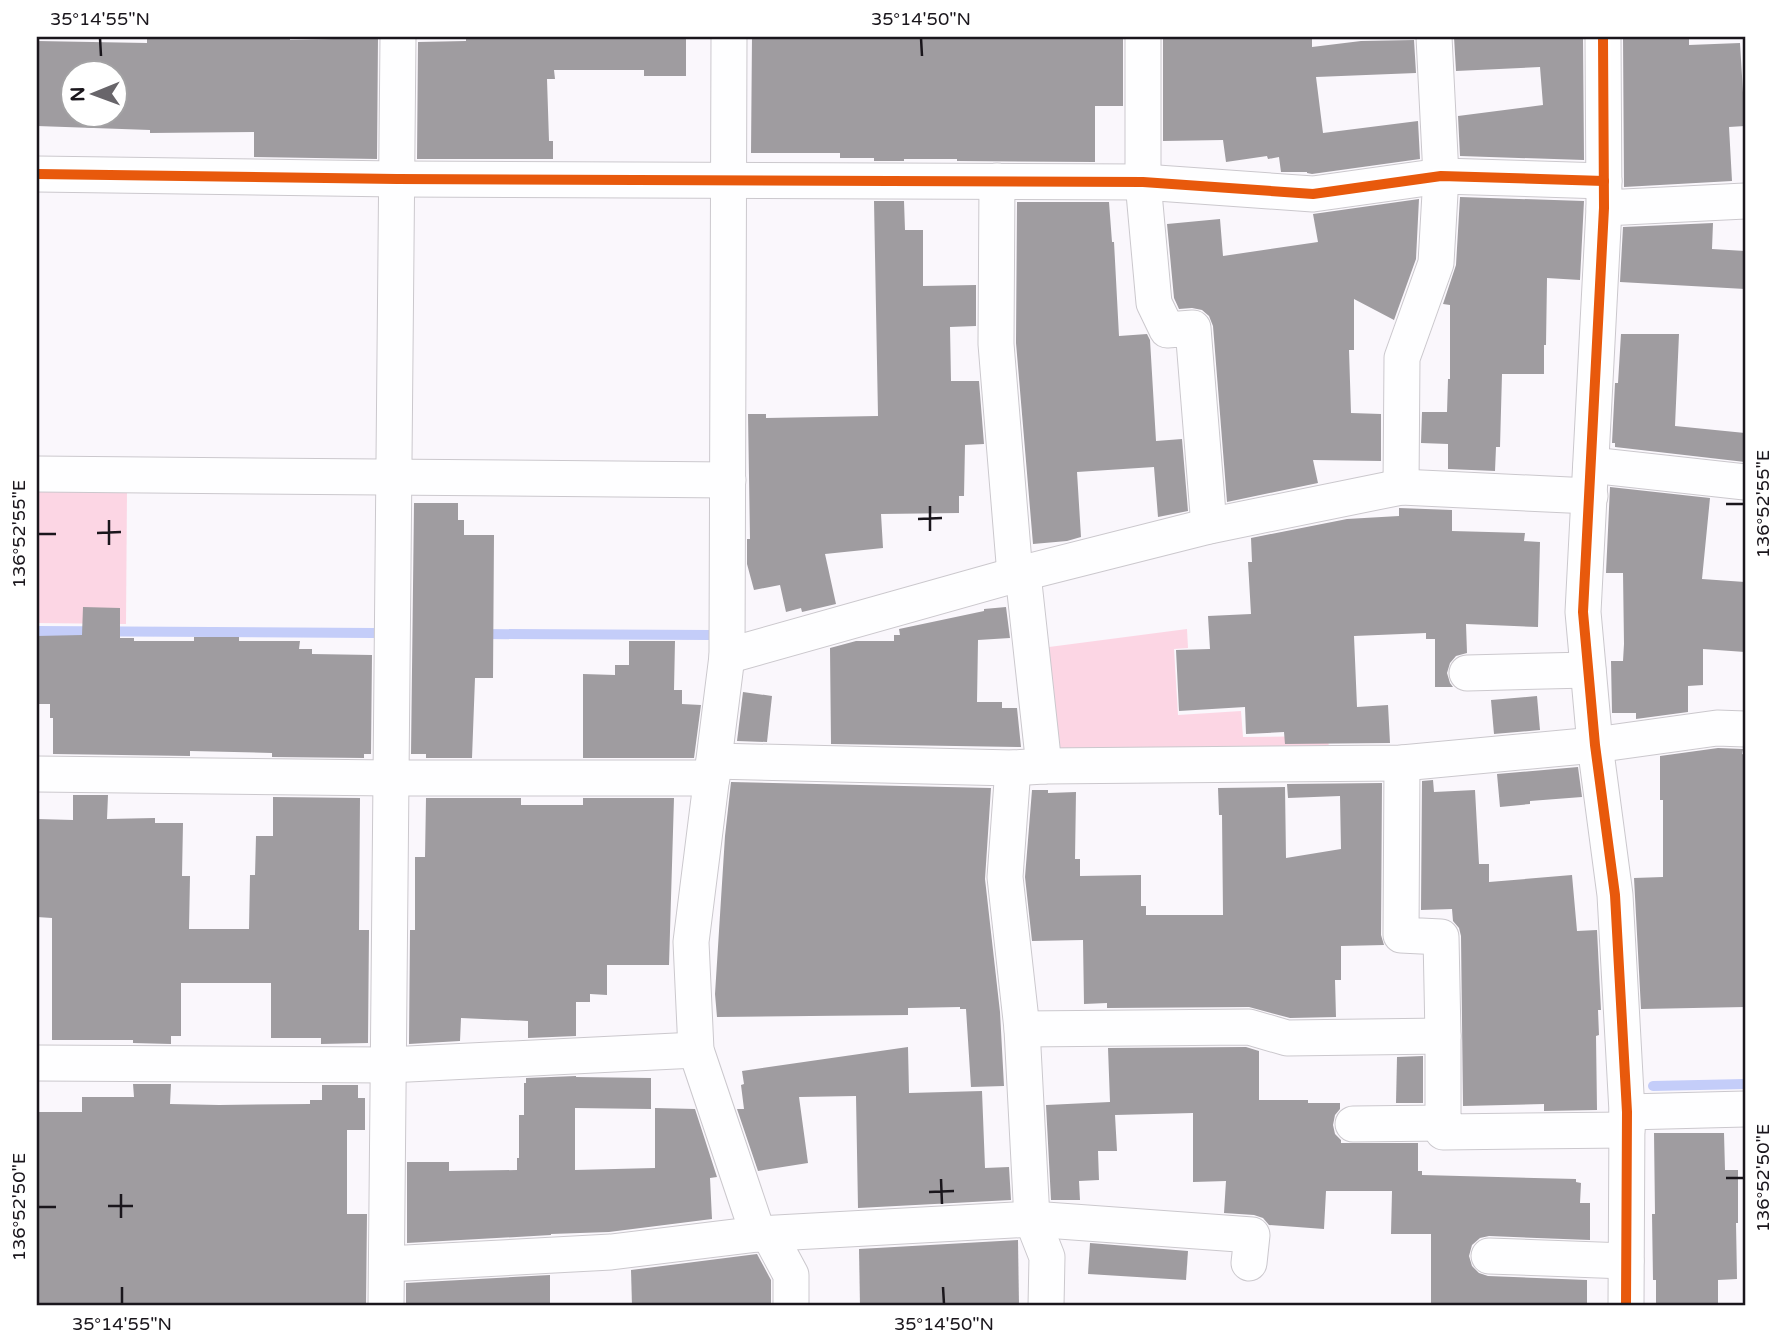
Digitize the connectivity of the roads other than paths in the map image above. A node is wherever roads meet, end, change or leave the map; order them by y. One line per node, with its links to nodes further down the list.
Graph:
1 (398, 37): 8 (street)
2 (729, 37): 9 (street)
3 (1143, 37): 11 (street)
4 (1434, 37): 7 (street)
5 (1603, 37): 12 (street)
6 (37, 174): 8 (street)
7 (1441, 176): 11 (street); 12 (street); 19 (street)
8 (397, 179): 9 (street); 15 (street)
9 (729, 180): 10 (street); 16 (street)
10 (997, 181): 11 (street); 21 (street)
11 (1143, 182): 20 (street)
12 (1604, 194): 13 (street); 17 (street)
13 (1745, 201)
14 (37, 474): 15 (street)
15 (394, 477): 16 (street); 31 (street)
16 (728, 480): 22 (street)
17 (1590, 481): 18 (street); 19 (street); 23 (street)
18 (1745, 482)
19 (1401, 487): 20 (street)
20 (1209, 526): 21 (street)
21 (1019, 574): 22 (street); 28 (street)
22 (727, 656): 29 (street)
23 (1588, 670): 24 (street); 26 (street)
24 (1467, 673)
25 (1745, 729): 26 (street)
26 (1595, 744): 27 (street); 38 (street)
27 (1402, 763): 28 (street); 33 (street)
28 (1028, 767): 29 (street); 32 (street)
29 (713, 770): 31 (street); 34 (street)
30 (37, 774): 31 (street)
31 (391, 778): 36 (street)
32 (1022, 1029): 33 (street); 41 (street)
33 (1443, 1036): 39 (street)
34 (696, 1050): 36 (street); 42 (street)
35 (37, 1063): 36 (street)
36 (388, 1065): 46 (street)
37 (1745, 1109): 38 (street)
38 (1627, 1121): 39 (street); 44 (street)
39 (1444, 1123): 40 (street)
40 (1353, 1124)
41 (1032, 1219): 42 (street); 45 (street); 49 (street)
42 (763, 1234): 46 (street); 48 (street)
43 (1489, 1256): 44 (street)
44 (1626, 1261): 50 (street)
45 (1249, 1263)
46 (387, 1264): 47 (street)
47 (386, 1306)
48 (791, 1306)
49 (1046, 1306)
50 (1626, 1306)

